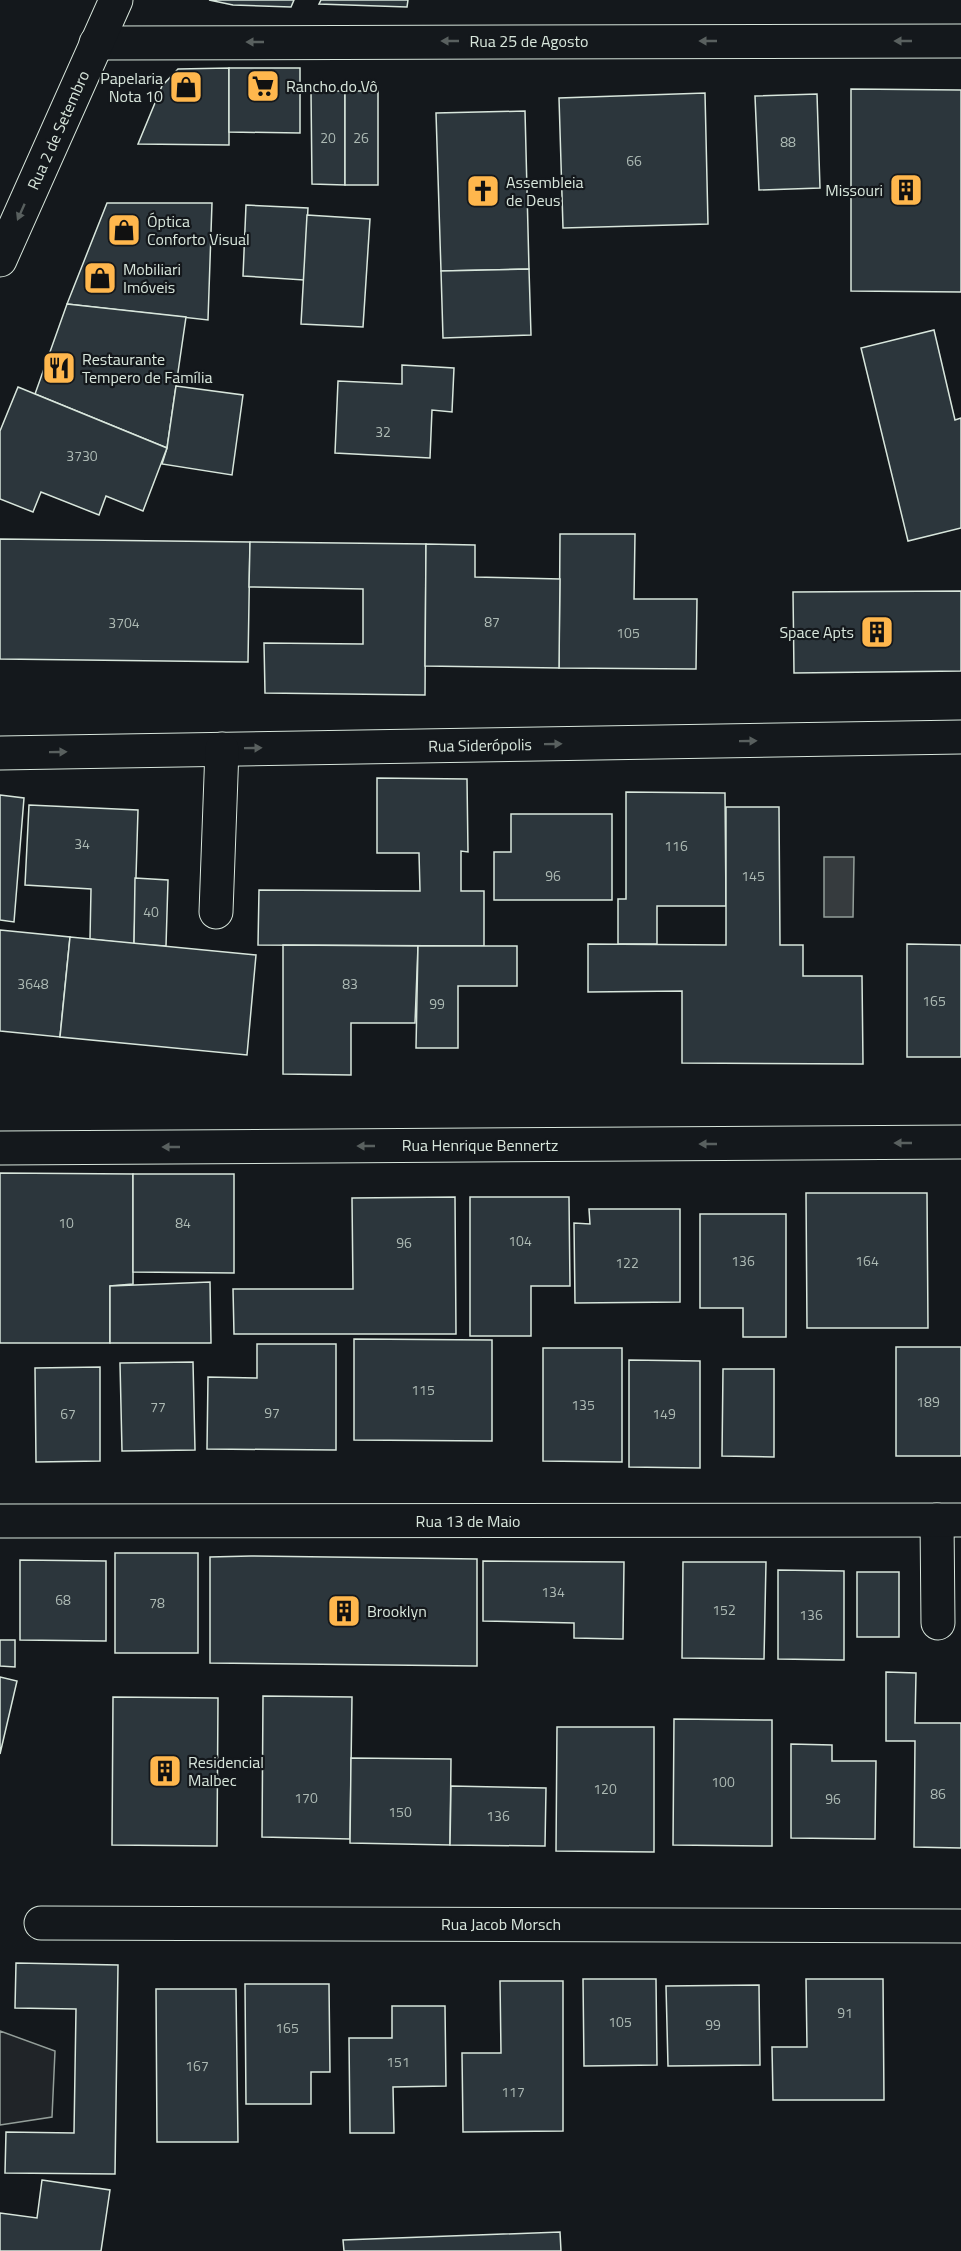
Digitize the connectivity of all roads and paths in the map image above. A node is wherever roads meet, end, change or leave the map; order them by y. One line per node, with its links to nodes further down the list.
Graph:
1 (116, 0): 3 (street, Rua 2 de Setembro)
2 (961, 41): 3 (street, Rua 25 de Agosto, one-way to 3)
3 (96, 43): 4 (street, Rua 2 de Setembro, one-way to 4)
4 (0, 260)
5 (961, 737): 6 (street, Rua Siderópolis, one-way to 5)
6 (222, 749): 7 (street, Rua Siderópolis, one-way to 6); 8 (street)
7 (0, 753)
8 (216, 912)
9 (961, 1142): 10 (street, Rua Henrique Bennertz, one-way to 10)
10 (0, 1148)
11 (949, 1520): 12 (street, Rua 13 de Maio); 13 (street, Rua 13 de Maio)
12 (0, 1521)
13 (938, 1623)
14 (41, 1923): 15 (street, Rua Jacob Morsch)
15 (961, 1926)

